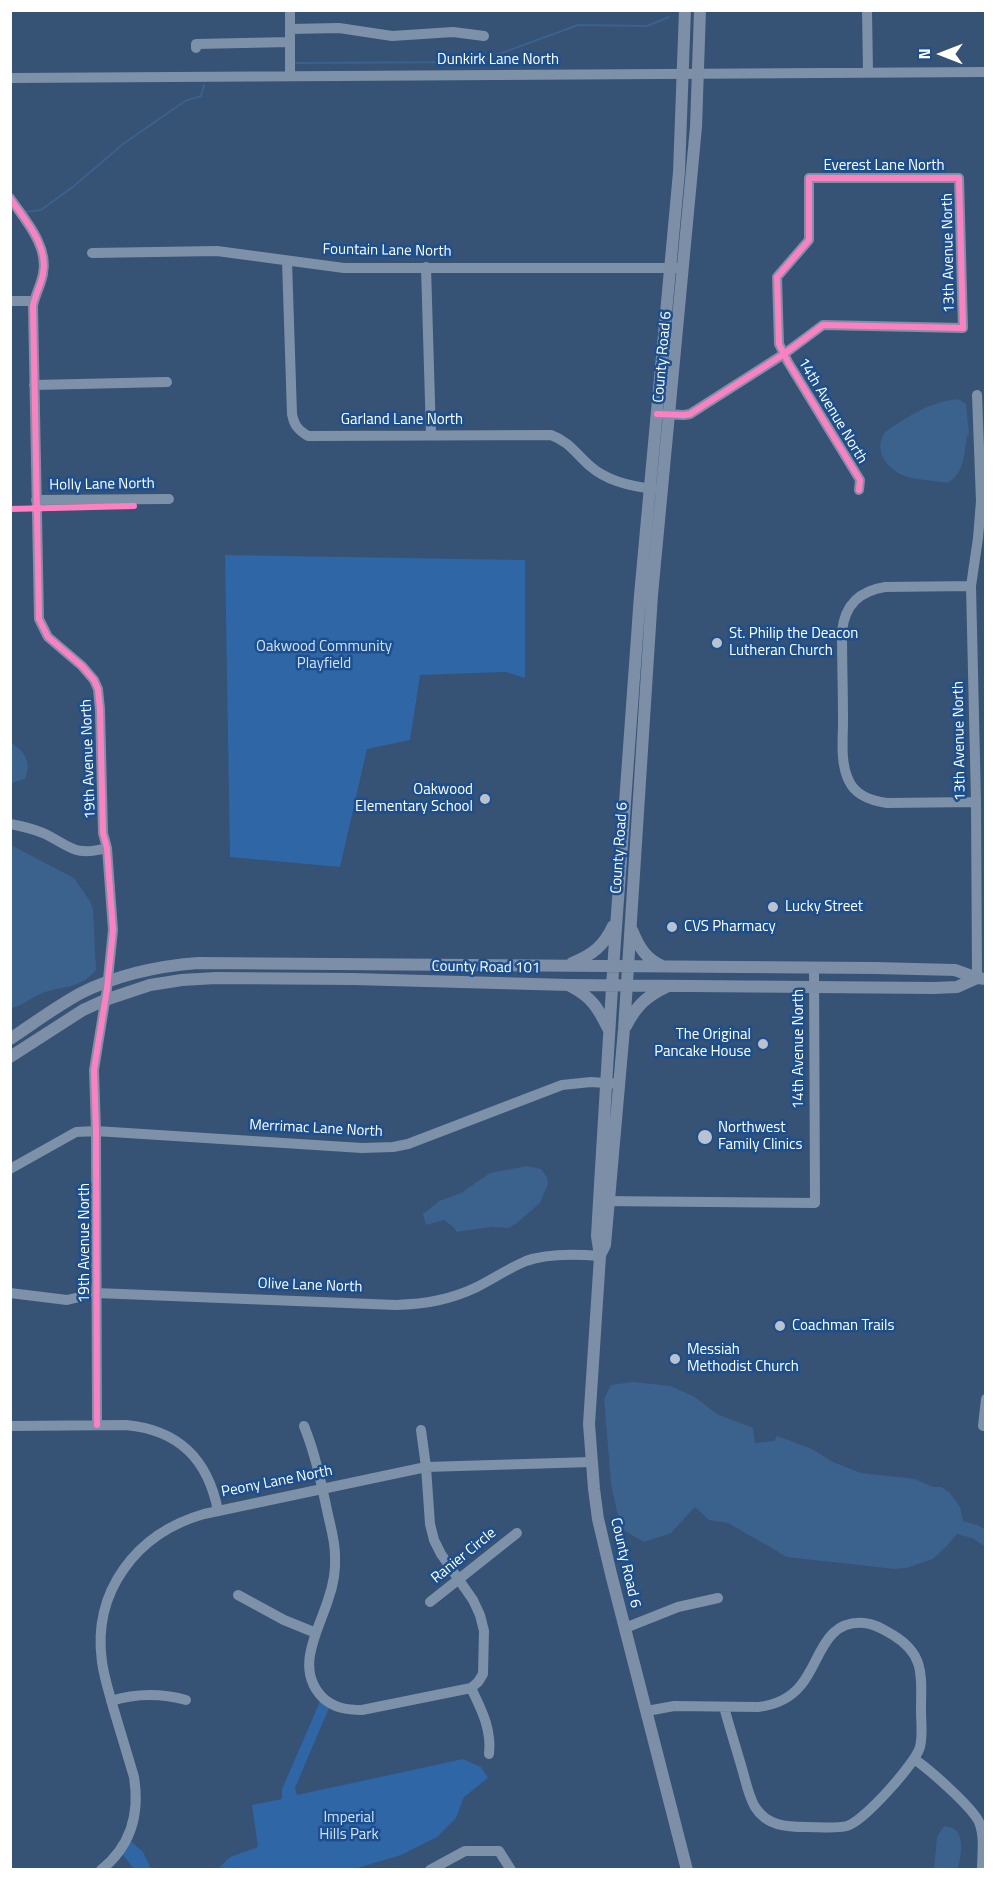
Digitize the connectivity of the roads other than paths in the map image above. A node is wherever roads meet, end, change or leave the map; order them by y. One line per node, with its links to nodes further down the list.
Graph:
1 (290, 10): 5 (street)
2 (685, 10): 11 (main road, County Road 6)
3 (700, 10): 12 (main road, County Road 6)
4 (867, 10): 9 (street)
5 (290, 29): 6 (street); 7 (street)
6 (484, 36)
7 (290, 42): 8 (street); 13 (street)
8 (196, 48)
9 (868, 72): 10 (street, Dunkirk Lane North); 12 (street, Dunkirk Lane North)
10 (986, 72)
11 (684, 74): 12 (street, Dunkirk Lane North); 13 (street, Dunkirk Lane North); 21 (main road, County Road 6)
12 (699, 74): 21 (main road, County Road 6)
13 (290, 76): 14 (street, Dunkirk Lane North)
14 (10, 78)
15 (809, 178): 16 (street, Everest Lane North); 24 (street, 14th Avenue North)
16 (959, 178): 24 (street, 13th Avenue North)
17 (10, 198): 23 (street, 19th Avenue North)
18 (92, 253): 19 (street, Fountain Lane North)
19 (287, 261): 20 (street, Fountain Lane North); 29 (street, Garland Lane North)
20 (426, 267): 21 (street, Fountain Lane North); 29 (street)
21 (676, 268): 28 (main road, County Road 6)
22 (10, 301): 23 (street)
23 (34, 301): 26 (street, 19th Avenue North)
24 (784, 354): 28 (street); 31 (street, 14th Avenue North)
25 (167, 382): 26 (street)
26 (34, 385): 33 (street, 19th Avenue North)
27 (978, 395): 34 (street, 13th Avenue North)
28 (663, 414): 30 (main road, County Road 6)
29 (431, 435): 30 (street, Garland Lane North)
30 (656, 489): 38 (main road, County Road 6); 39 (main road, County Road 6)
31 (860, 490)
32 (169, 499): 33 (street, Holly Lane North)
33 (36, 500): 37 (street, 19th Avenue North)
34 (971, 586): 35 (street, 13th Avenue North); 35 (street)
35 (976, 802): 45 (street, 13th Avenue North)
36 (10, 824): 37 (street)
37 (107, 848): 46 (street, 19th Avenue North)
38 (616, 919): 40 (main road); 41 (main road, County Road 6)
39 (630, 926): 42 (main road, County Road 6); 43 (main road)
40 (567, 965): 41 (main road, County Road 101); 46 (main road, County Road 101)
41 (613, 966): 42 (main road, County Road 101); 48 (main road, County Road 6)
42 (628, 966): 43 (main road, County Road 101); 49 (main road, County Road 6)
43 (662, 966): 44 (main road, County Road 101)
44 (814, 968): 45 (main road, County Road 101); 51 (street, 14th Avenue North)
45 (981, 978): 51 (main road, County Road 101)
46 (108, 983): 52 (street, 19th Avenue North); 55 (main road, County Road 101)
47 (569, 985): 48 (main road, County Road 101); 52 (main road, County Road 101); 54 (main road)
48 (612, 985): 49 (main road, County Road 101); 54 (main road, County Road 6)
49 (627, 985): 50 (main road, County Road 101); 53 (main road, County Road 6)
50 (669, 986): 51 (main road, County Road 101); 53 (main road)
51 (814, 987): 61 (street, 14th Avenue North)
52 (105, 1000): 56 (main road, County Road 101); 59 (street, 19th Avenue North)
53 (624, 1029): 58 (main road, County Road 6)
54 (609, 1032): 57 (main road, County Road 6)
55 (10, 1039)
56 (10, 1057)
57 (606, 1083): 58 (street, Merrimac Lane North); 59 (street, Merrimac Lane North); 61 (main road, County Road 6)
58 (620, 1084): 61 (main road, County Road 6)
59 (96, 1131): 60 (street, Merrimac Lane North); 64 (street, 19th Avenue North)
60 (10, 1169)
61 (604, 1202): 62 (main road, County Road 6)
62 (600, 1256): 64 (street, Olive Lane North); 71 (main road, County Road 6)
63 (10, 1293): 64 (street, Olive Lane North)
64 (96, 1293): 66 (street, 19th Avenue North)
65 (986, 1399): 69 (street)
66 (97, 1425): 67 (street, Peony Lane North); 74 (street, Peony Lane North)
67 (10, 1426)
68 (304, 1426): 73 (street)
69 (983, 1426)
70 (421, 1430): 72 (street)
71 (591, 1462): 72 (street, Peony Lane North); 80 (main road, County Road 6)
72 (426, 1467): 73 (street, Peony Lane North); 76 (street)
73 (322, 1489): 74 (street, Peony Lane North); 81 (street)
74 (218, 1510): 84 (street)
75 (517, 1533): 76 (street, Ranier Circle)
76 (459, 1580): 79 (street, Ranier Circle); 82 (street)
77 (238, 1595): 81 (street)
78 (718, 1598): 80 (street)
79 (430, 1602)
80 (624, 1628): 86 (main road, County Road 6)
81 (316, 1633): 82 (street)
82 (471, 1688): 87 (street)
83 (186, 1700): 84 (street)
84 (111, 1701): 89 (street)
85 (724, 1707): 86 (street); 88 (street); 88 (street)
86 (646, 1711): 92 (main road, County Road 6)
87 (489, 1754)
88 (914, 1759): 93 (street)
89 (101, 1869)
90 (430, 1869): 91 (street)
91 (511, 1869)
92 (687, 1869)
93 (982, 1869)

